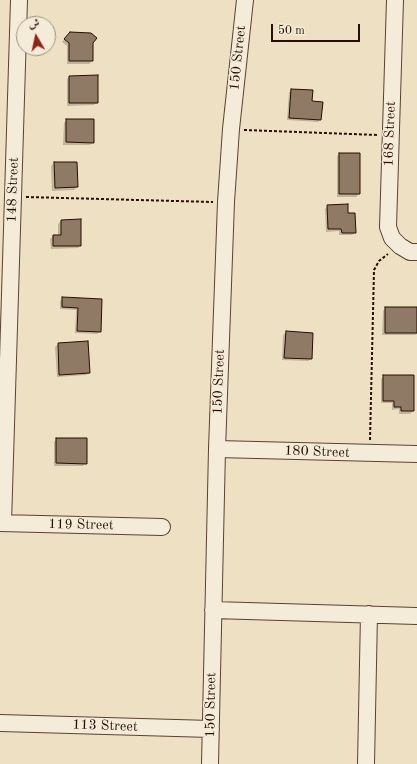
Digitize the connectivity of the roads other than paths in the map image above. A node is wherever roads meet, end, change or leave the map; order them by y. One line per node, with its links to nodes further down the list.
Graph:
1 (19, 0): 4 (street, 148 Street)
2 (244, 0): 6 (street, 150 Street)
3 (395, 0): 5 (street, 168 Street)
4 (6, 195): 8 (street, 148 Street)
5 (417, 252)
6 (217, 449): 7 (street, 180 Street); 10 (street, 150 Street)
7 (417, 454)
8 (1, 523): 9 (street, 119 Street)
9 (162, 527)
10 (213, 610): 11 (street); 14 (street, 150 Street)
11 (369, 614): 12 (street); 16 (street)
12 (417, 616)
13 (0, 724): 14 (street, 113 Street)
14 (211, 729): 15 (street, 150 Street)
15 (210, 764)
16 (366, 764)

